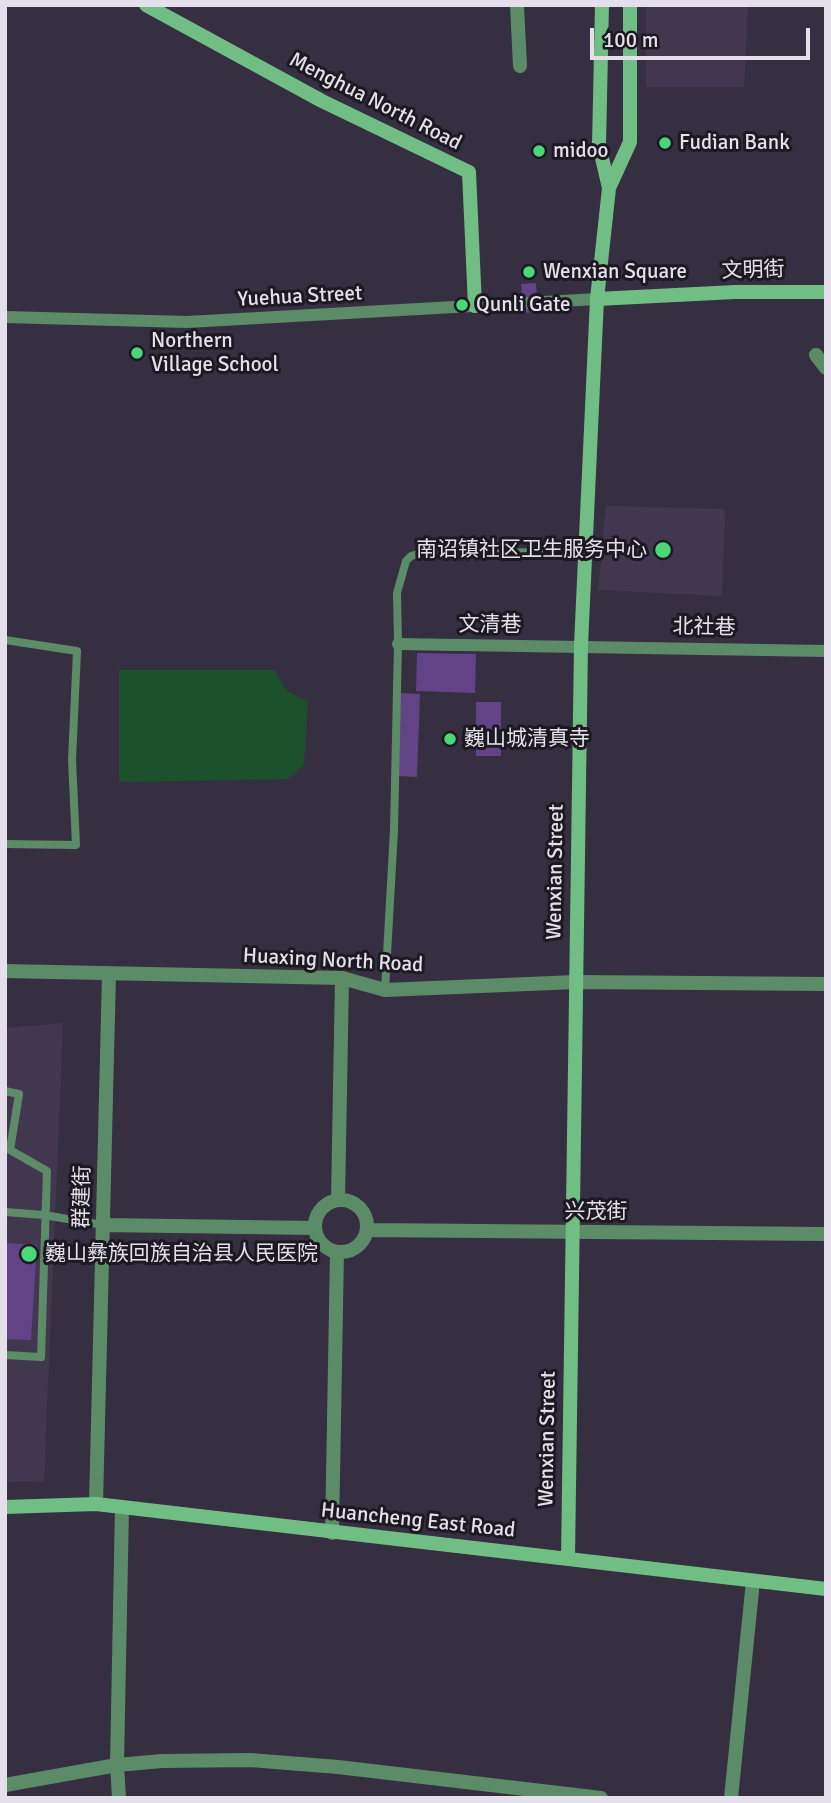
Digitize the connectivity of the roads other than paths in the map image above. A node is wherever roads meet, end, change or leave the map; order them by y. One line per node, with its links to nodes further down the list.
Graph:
1 (146, 5): 9 (main road, Menghua North Road)
2 (517, 5): 5 (street)
3 (602, 5): 6 (main road, Wenxian Street)
4 (630, 5): 6 (main road, Wenxian Street)
5 (520, 66)
6 (609, 188): 8 (main road, Wenxian Street)
7 (826, 292): 8 (main road, 文明街)
8 (597, 299): 9 (street, Yuehua Street); 13 (main road, Wenxian Street)
9 (475, 306): 10 (street, Yuehua Street)
10 (5, 317)
11 (816, 355): 12 (street)
12 (826, 368)
13 (586, 552): 15 (lane); 16 (main road, Wenxian Street)
14 (5, 640): 18 (lane)
15 (398, 644): 16 (street, 文清巷); 24 (lane)
16 (581, 645): 17 (street, 北社巷); 22 (main road, Wenxian Street)
17 (826, 650)
18 (5, 844)
19 (5, 971): 20 (street, Huaxing North Road)
20 (109, 974): 21 (street, Huaxing North Road); 29 (street, 群建街)
21 (342, 978): 24 (street, Huaxing North Road); 26 (street)
22 (576, 982): 23 (street, Huaxing North Road); 24 (street, Huaxing North Road); 32 (main road, Wenxian Street)
23 (826, 984)
24 (385, 990)
25 (5, 1091): 28 (lane)
26 (338, 1200): 30 (street); 31 (street)
27 (5, 1212): 28 (lane)
28 (44, 1215): 29 (lane); 35 (lane)
29 (103, 1225): 30 (street); 36 (street, 群建街)
30 (315, 1228): 34 (street)
31 (367, 1230): 32 (street, 兴茂街); 34 (street)
32 (572, 1233): 33 (street, 兴茂街); 40 (main road, Wenxian Street)
33 (826, 1234)
34 (337, 1252): 39 (street)
35 (5, 1355)
36 (96, 1504): 37 (main road, Huancheng East Road); 38 (main road, Huancheng East Road)
37 (5, 1507)
38 (122, 1507): 39 (main road, Huancheng East Road); 43 (street)
39 (332, 1532): 40 (main road, Huancheng East Road)
40 (568, 1558): 41 (main road, Huancheng East Road)
41 (753, 1581): 42 (main road, Huancheng East Road); 48 (street)
42 (826, 1589)
43 (117, 1765): 44 (street); 45 (street); 46 (street)
44 (5, 1785)
45 (554, 1795): 47 (street)
46 (119, 1798)
47 (601, 1798)
48 (731, 1798)

